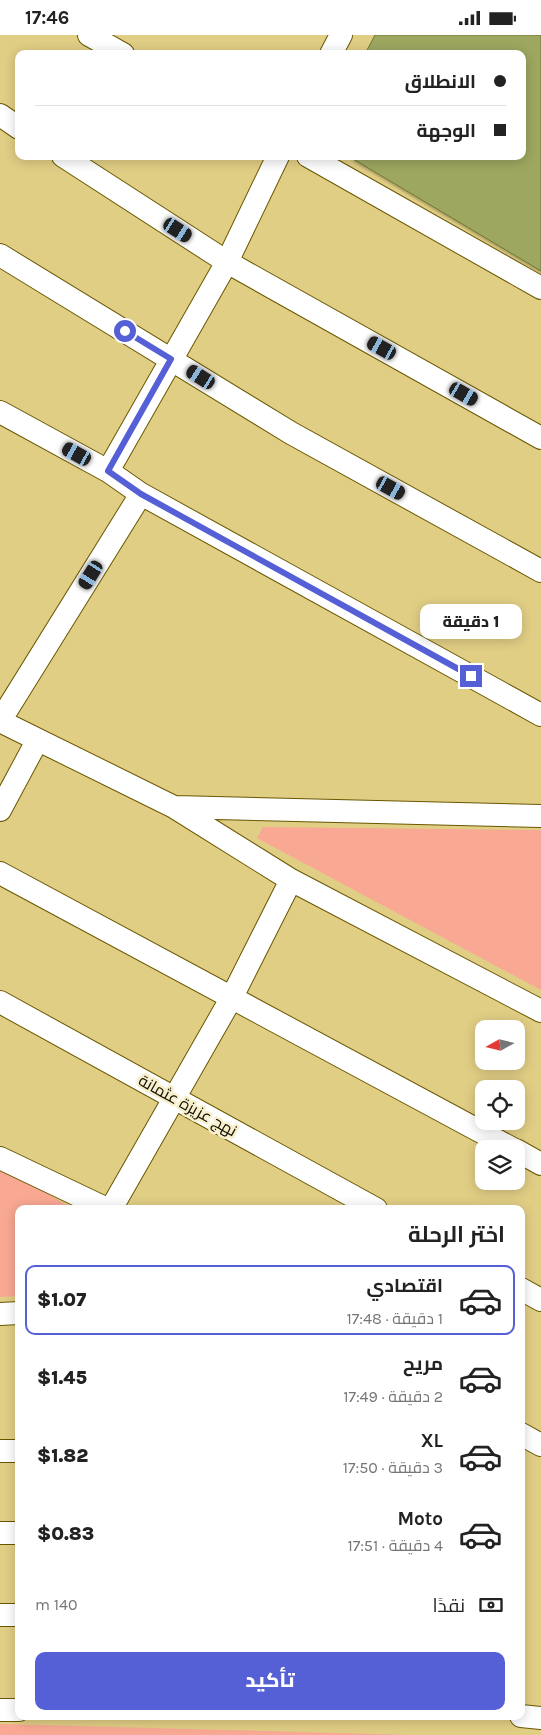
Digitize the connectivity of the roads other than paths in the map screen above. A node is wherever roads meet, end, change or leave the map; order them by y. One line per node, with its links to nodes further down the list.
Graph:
1 (89, 35): 3 (street)
2 (341, 35): 4 (street)
3 (116, 50)
4 (333, 50)
5 (0, 115): 6 (street)
6 (15, 125)
7 (69, 160): 11 (street)
8 (276, 160): 11 (street)
9 (315, 160): 12 (street)
10 (0, 255): 13 (street)
11 (227, 262): 13 (street); 15 (street)
12 (541, 288)
13 (171, 359): 16 (street); 18 (street)
14 (0, 412): 16 (street)
15 (541, 438)
16 (108, 471): 17 (street)
17 (141, 494): 19 (street); 20 (street)
18 (541, 571)
19 (541, 715)
20 (0, 721): 21 (street)
21 (37, 741): 22 (street); 23 (street)
22 (174, 807): 24 (street); 26 (street)
23 (0, 810)
24 (541, 816)
25 (0, 873): 27 (street)
26 (292, 880): 27 (street); 29 (street)
27 (232, 997): 30 (street); 31 (street)
28 (0, 1002): 30 (street, نهج عزيزة عثمانة)
29 (541, 1011)
30 (173, 1096): 36 (street); 37 (street, نهج عزيزة عثمانة)
31 (498, 1140)
32 (525, 1155): 34 (street)
33 (0, 1157): 35 (street)
34 (541, 1164)
35 (101, 1205)
36 (111, 1205)
37 (369, 1205)
38 (525, 1291): 39 (street)
39 (541, 1300)
40 (15, 1313): 41 (street)
41 (0, 1314)
42 (525, 1436): 43 (street)
43 (541, 1445)
44 (0, 1451): 45 (street)
45 (15, 1451)
46 (0, 1533): 47 (street)
47 (15, 1533)
48 (0, 1615): 49 (street)
49 (15, 1615)
50 (0, 1710): 51 (street)
51 (15, 1710)
52 (525, 1716): 53 (street)
53 (541, 1718)

